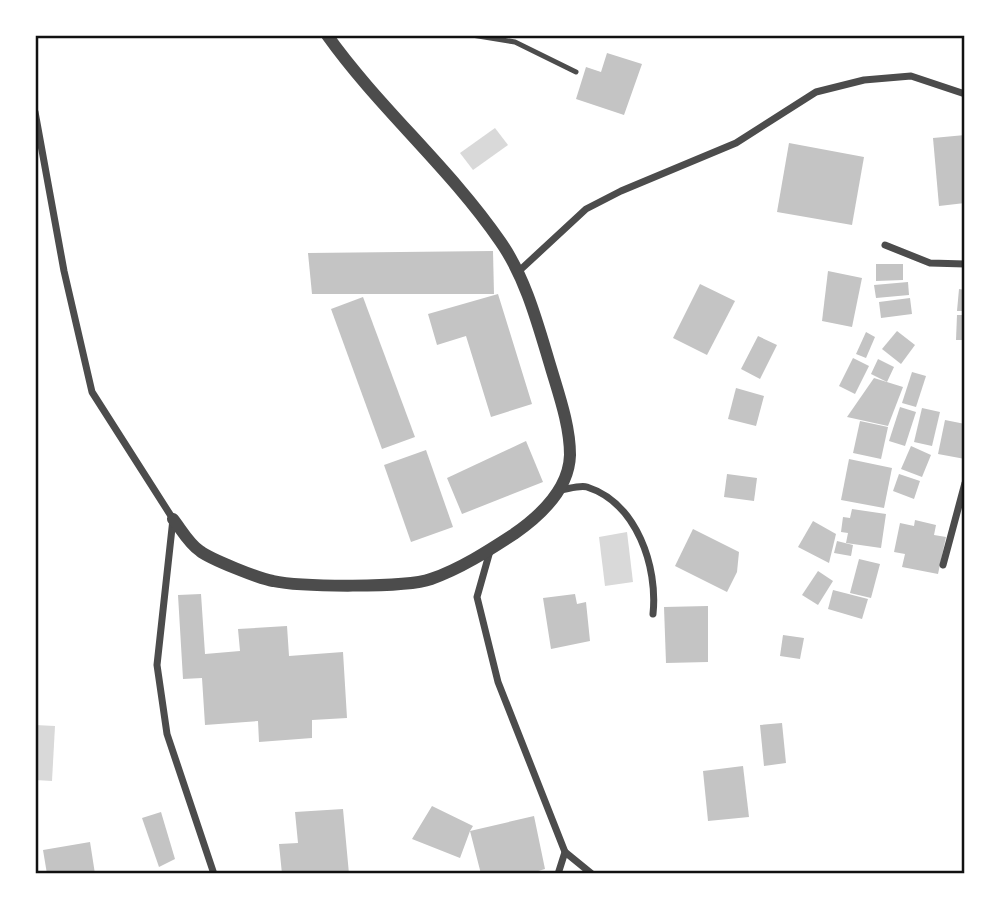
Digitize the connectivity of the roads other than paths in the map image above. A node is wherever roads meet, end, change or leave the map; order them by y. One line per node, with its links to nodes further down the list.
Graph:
1 (327, 35): 8 (street)
2 (472, 35): 3 (lane)
3 (576, 72)
4 (965, 94): 8 (street)
5 (35, 111): 11 (street)
6 (885, 245): 7 (street)
7 (965, 264)
8 (517, 272): 10 (street)
9 (965, 483): 13 (street)
10 (560, 490): 12 (street); 14 (street)
11 (173, 519): 12 (street); 16 (street)
12 (490, 550): 15 (street)
13 (943, 565)
14 (653, 614)
15 (565, 852): 17 (street); 18 (street)
16 (215, 874)
17 (558, 874)
18 (592, 874)

